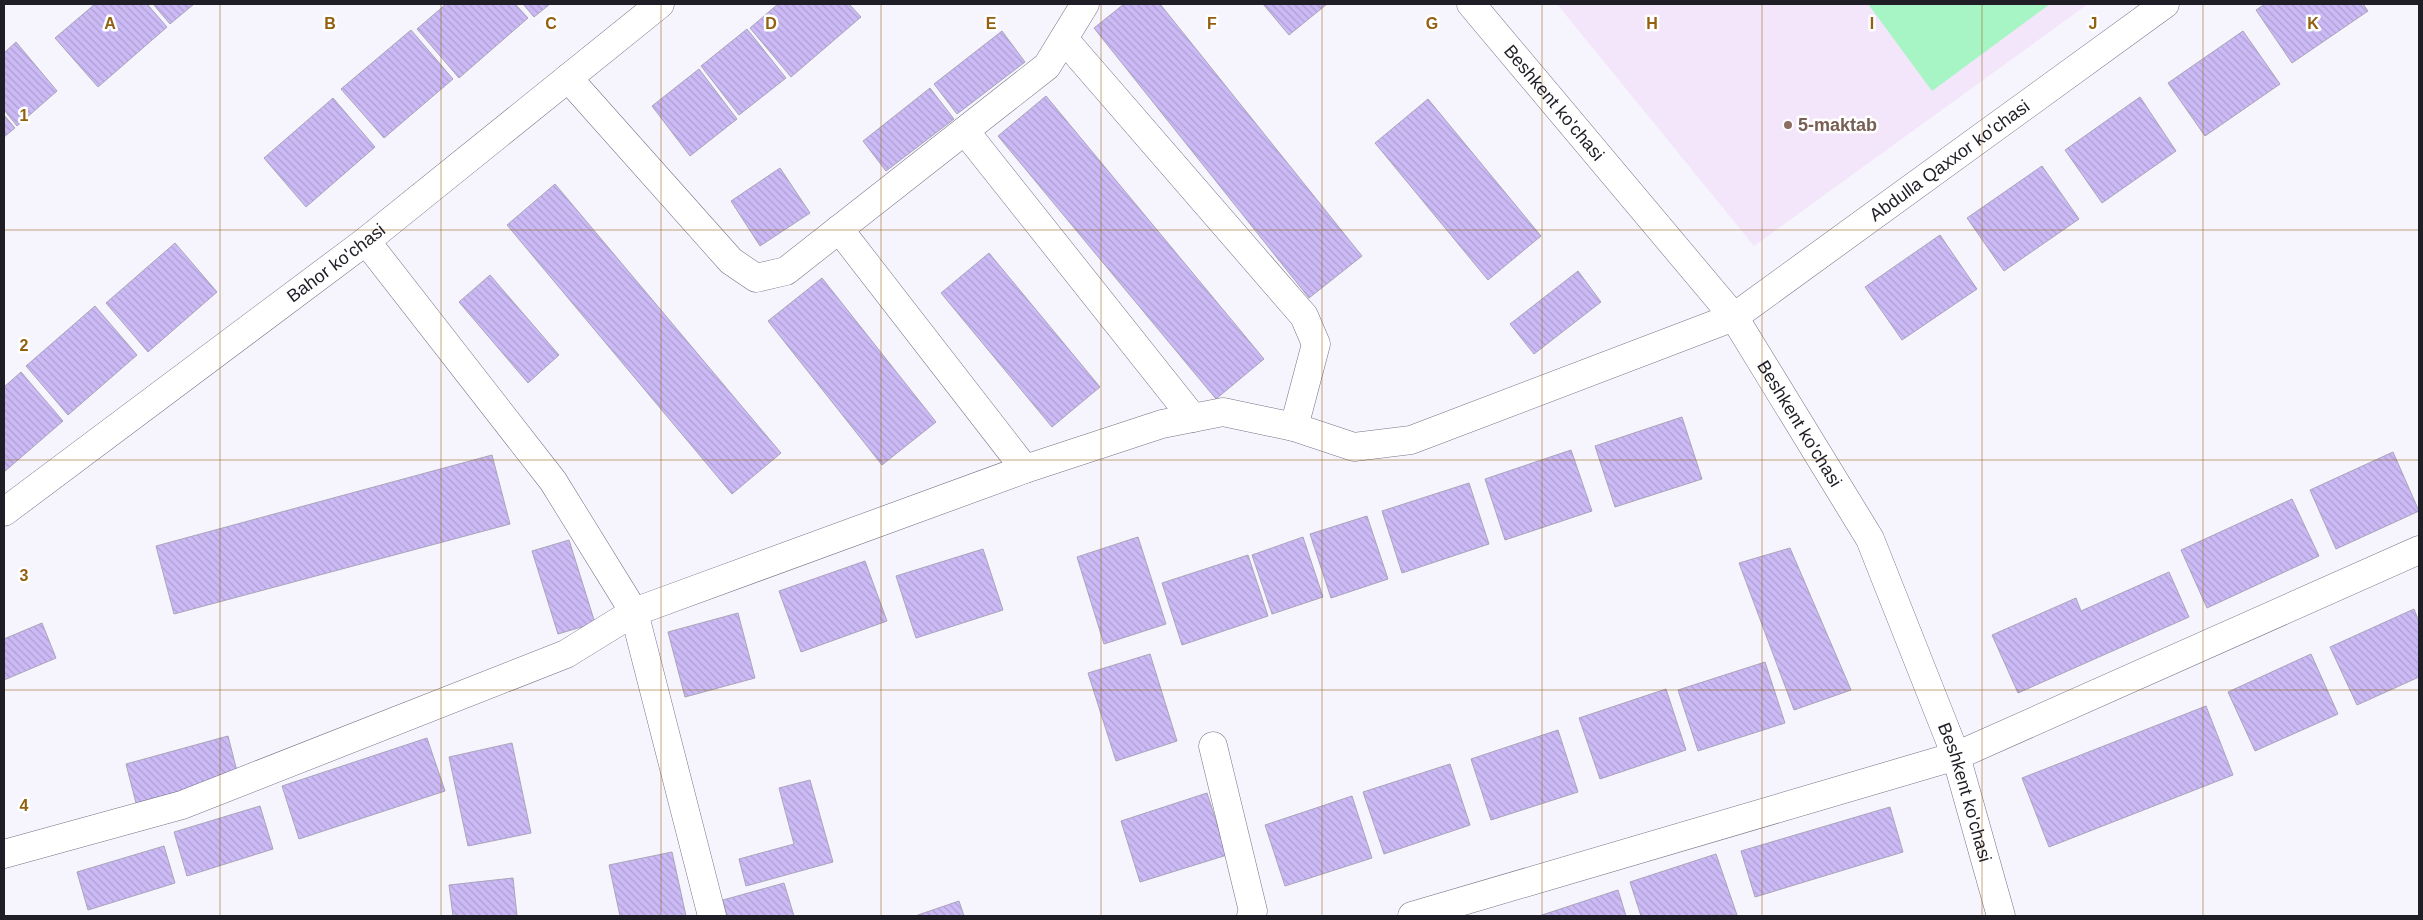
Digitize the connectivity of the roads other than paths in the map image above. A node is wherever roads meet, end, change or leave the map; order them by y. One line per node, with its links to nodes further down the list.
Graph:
1 (660, 4): 6 (street, Bahor ko'chasi)
2 (1085, 4): 5 (street)
3 (1471, 4): 10 (street, Beshkent ko'chasi)
4 (2166, 4): 10 (street, Abdulla Qaxxor ko'chasi)
5 (1064, 39): 7 (street); 12 (street)
6 (568, 78): 8 (street); 9 (street, Bahor ko'chasi)
7 (964, 131): 8 (street); 11 (street)
8 (839, 229): 13 (street)
9 (366, 241): 14 (street, Bahor ko'chasi); 16 (street)
10 (1734, 317): 12 (street, Abdulla Qaxxor ko'chasi); 18 (street, Beshkent ko'chasi)
11 (1193, 418): 12 (street, Abdulla Qaxxor ko'chasi); 13 (street, Abdulla Qaxxor ko'chasi)
12 (1294, 426)
13 (1025, 469): 16 (street, Abdulla Qaxxor ko'chasi)
14 (4, 512)
15 (2419, 550): 18 (street)
16 (634, 612): 19 (street, Abdulla Qaxxor ko'chasi); 20 (street)
17 (1213, 746): 21 (street)
18 (1956, 756): 22 (street); 23 (street, Beshkent ko'chasi)
19 (4, 854)
20 (712, 916)
21 (1251, 916)
22 (1412, 916)
23 (2000, 916)

